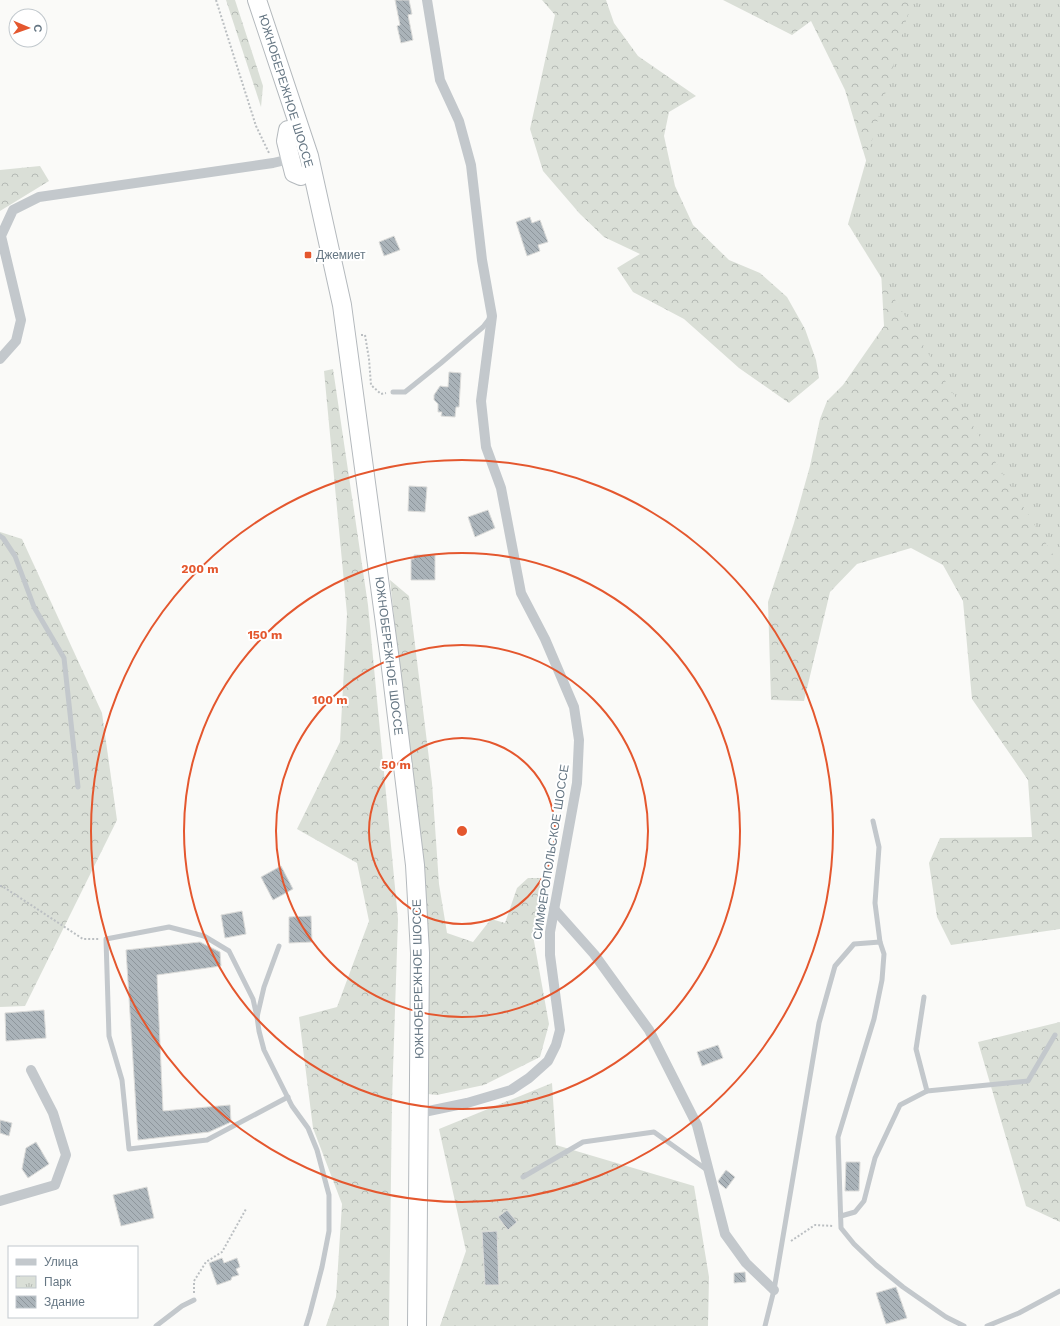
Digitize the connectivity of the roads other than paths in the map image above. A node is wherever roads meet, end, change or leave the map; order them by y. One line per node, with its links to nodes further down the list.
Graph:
1 (248, 0): 4 (highway, ЮЖНОБЕРЕЖНОЕ ШОССЕ)
2 (257, 0): 4 (highway, ЮЖНОБЕРЕЖНОЕ ШОССЕ)
3 (427, 0): 7 (street, СИМФЕРОПОЛЬСКОЕ ШОССЕ)
4 (293, 124): 5 (highway, ЮЖНОБЕРЕЖНОЕ ШОССЕ); 6 (highway, ЮЖНОБЕРЕЖНОЕ ШОССЕ)
5 (296, 158): 6 (highway); 8 (street); 32 (highway, ЮЖНОБЕРЕЖНОЕ ШОССЕ)
6 (318, 200): 22 (highway, ЮЖНОБЕРЕЖНОЕ ШОССЕ)
7 (492, 316): 9 (lane); 13 (street, СИМФЕРОПОЛЬСКОЕ ШОССЕ)
8 (0, 359)
9 (393, 392)
10 (0, 536): 11 (lane)
11 (78, 787)
12 (873, 822): 14 (lane)
13 (554, 909): 22 (street, СИМФЕРОПОЛЬСКОЕ ШОССЕ); 23 (street)
14 (880, 942): 26 (lane); 27 (lane)
15 (279, 946): 17 (lane)
16 (924, 997): 20 (lane)
17 (257, 1017): 21 (lane); 21 (lane)
18 (1055, 1035): 20 (lane)
19 (31, 1070): 25 (street)
20 (927, 1091): 26 (lane)
21 (288, 1098): 31 (lane)
22 (419, 1113): 33 (highway, ЮЖНОБЕРЕЖНОЕ ШОССЕ)
23 (708, 1170): 24 (lane); 27 (street)
24 (523, 1177)
25 (0, 1201)
26 (841, 1216): 35 (lane)
27 (774, 1290): 34 (lane)
28 (1060, 1291): 36 (lane)
29 (194, 1300): 30 (lane)
30 (156, 1326)
31 (306, 1326)
32 (407, 1326)
33 (417, 1326)
34 (765, 1326)
35 (964, 1326)
36 (986, 1326)

